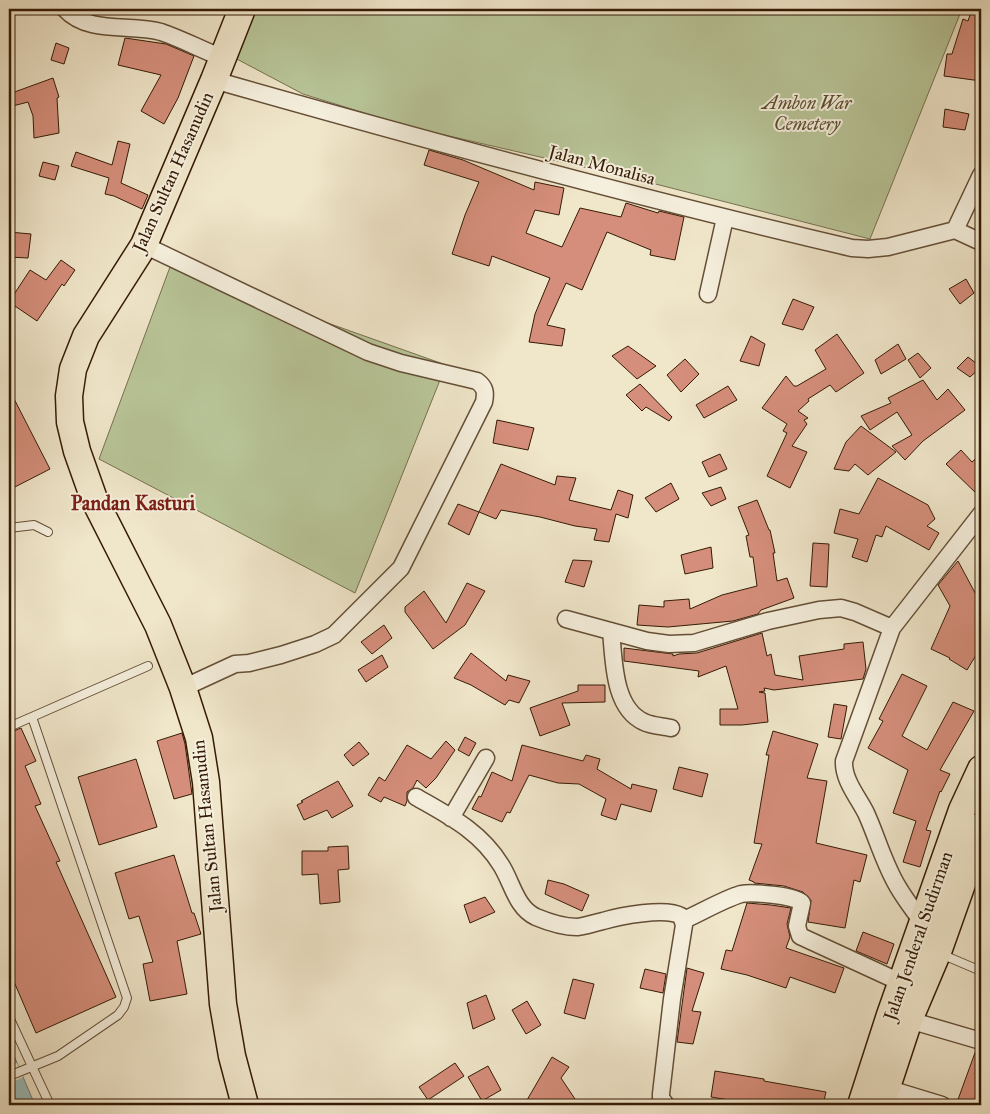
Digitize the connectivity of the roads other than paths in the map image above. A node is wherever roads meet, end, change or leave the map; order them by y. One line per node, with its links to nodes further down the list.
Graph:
1 (64, 9): 3 (street, Jalan Monalisa)
2 (242, 9): 3 (highway, Jalan Sultan Hasanudin)
3 (218, 69): 5 (street, Jalan Monalisa); 8 (highway, Jalan Sultan Hasanudin)
4 (981, 175): 6 (street)
5 (725, 218): 6 (street, Jalan Monalisa); 9 (street)
6 (955, 230): 7 (street)
7 (981, 242)
8 (144, 245): 17 (highway, Jalan Sultan Hasanudin); 17 (street)
9 (708, 294)
10 (981, 514): 14 (street)
11 (9, 528): 12 (lane)
12 (48, 532)
13 (566, 618): 15 (street)
14 (892, 628): 15 (street); 28 (street)
15 (611, 632): 20 (street)
16 (148, 666): 18 (lane)
17 (184, 688): 38 (highway, Jalan Sultan Hasanudin)
18 (32, 717): 19 (lane); 34 (lane)
19 (9, 727)
20 (671, 728)
21 (486, 758): 24 (street)
22 (981, 769): 28 (highway, Jalan Jenderal Sudirman)
23 (416, 796): 24 (street)
24 (451, 818): 27 (street)
25 (981, 826): 26 (highway, Jalan Jenderal Sudirman)
26 (974, 873): 28 (highway, Jalan Jenderal Sudirman)
27 (684, 920): 30 (street); 39 (street)
28 (928, 945): 29 (lane); 30 (highway, Jalan Jenderal Sudirman); 32 (highway, Jalan Jenderal Sudirman)
29 (981, 971)
30 (902, 983): 40 (highway, Jalan Jenderal Sudirman)
31 (9, 1017): 34 (lane)
32 (908, 1020): 33 (street); 36 (highway, Jalan Jenderal Sudirman)
33 (981, 1041)
34 (32, 1066): 35 (lane); 37 (lane)
35 (9, 1076)
36 (883, 1097): 41 (street)
37 (50, 1105)
38 (245, 1105)
39 (666, 1105)
40 (861, 1105)
41 (942, 1105)

